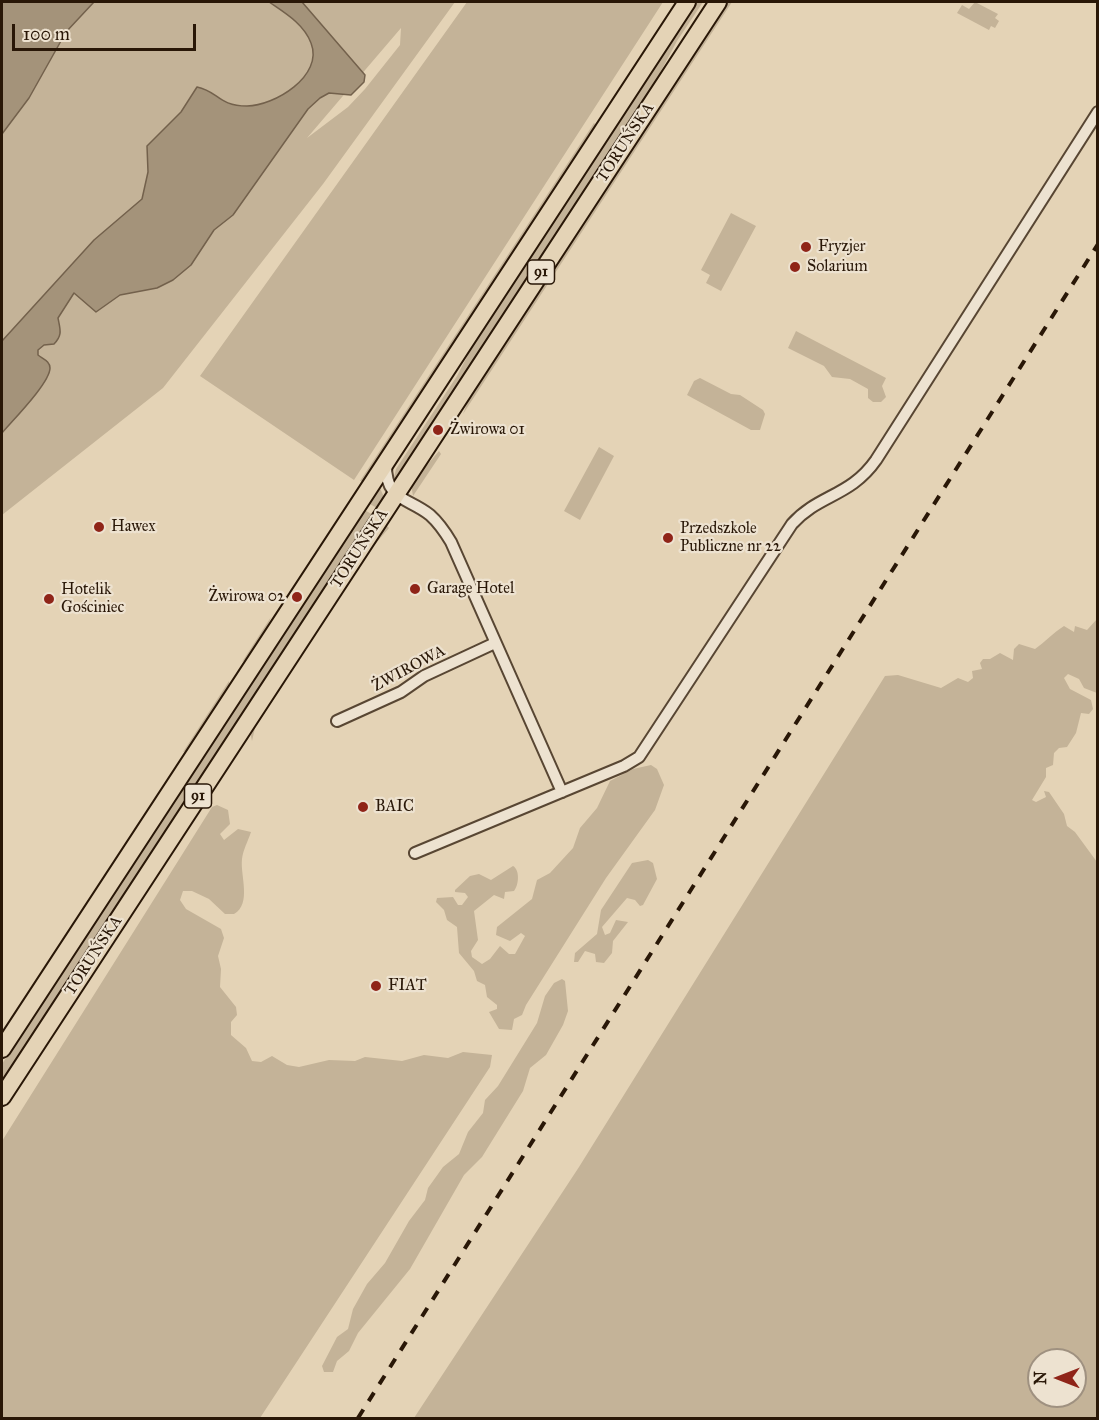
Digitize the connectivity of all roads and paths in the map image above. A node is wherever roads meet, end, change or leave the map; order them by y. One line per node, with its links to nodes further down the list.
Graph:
1 (687, 2): 4 (main road, TORUŃSKA / 91)
2 (718, 2): 5 (main road, TORUŃSKA / 91)
3 (1098, 112): 8 (street)
4 (386, 460): 5 (street); 10 (main road, TORUŃSKA / 91)
5 (396, 495): 6 (street); 11 (main road, TORUŃSKA / 91)
6 (495, 643): 7 (street, ŻWIROWA); 8 (street)
7 (337, 721)
8 (562, 792): 9 (street)
9 (415, 853)
10 (2, 1049)
11 (2, 1097)

